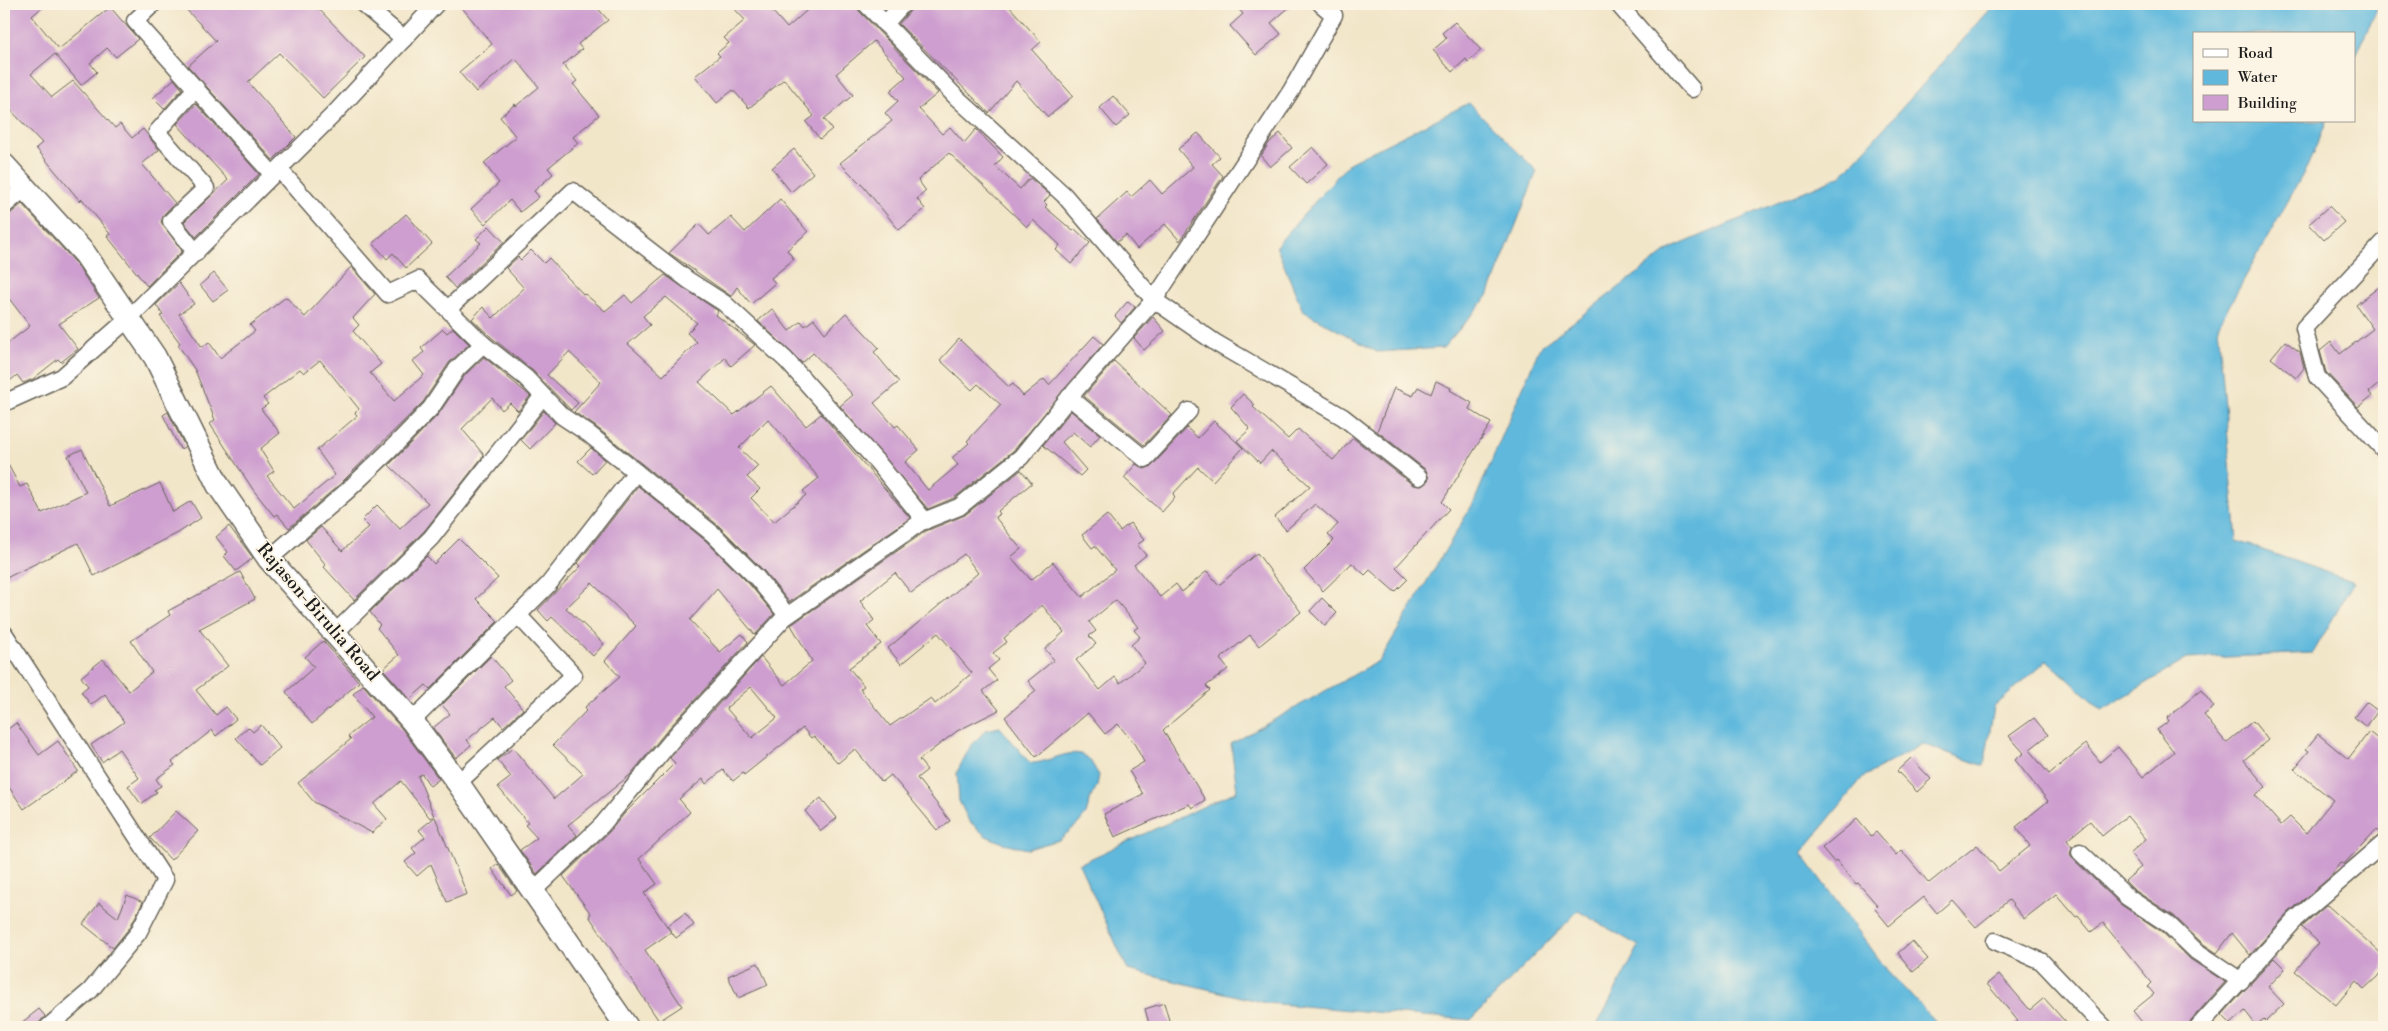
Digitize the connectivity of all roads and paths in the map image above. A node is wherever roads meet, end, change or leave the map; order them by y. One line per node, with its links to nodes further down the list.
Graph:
1 (153, 4): 10 (street)
2 (363, 4): 9 (street)
3 (436, 4): 9 (street)
4 (866, 4): 8 (street)
5 (903, 4): 8 (street)
6 (1321, 4): 18 (street)
7 (1618, 4): 11 (street)
8 (885, 24): 18 (street)
9 (404, 39): 13 (street)
10 (196, 88): 13 (street); 17 (street)
11 (1692, 89)
12 (4, 165): 14 (street, Rajason-Birulia Road)
13 (276, 172): 17 (street); 19 (street)
14 (25, 188): 15 (street); 20 (street, Rajason-Birulia Road)
15 (4, 206)
16 (2384, 242): 26 (street)
17 (196, 253): 20 (street)
18 (1154, 300): 23 (street); 28 (street)
19 (448, 309): 21 (street); 29 (street)
20 (128, 319): 24 (street); 30 (street, Rajason-Birulia Road)
21 (483, 344): 22 (street); 30 (street)
22 (542, 397): 27 (street); 34 (street)
23 (1069, 397): 25 (street); 29 (street)
24 (4, 403)
25 (1189, 411)
26 (2384, 450)
27 (636, 472): 31 (street); 32 (street)
28 (1419, 477)
29 (925, 521): 32 (street)
30 (269, 558): 34 (street, Rajason-Birulia Road)
31 (518, 615): 35 (street); 36 (street)
32 (787, 615): 39 (street)
33 (4, 633): 42 (street)
34 (334, 634): 35 (street, Rajason-Birulia Road)
35 (412, 721): 36 (street, Rajason-Birulia Road)
36 (458, 783): 39 (street, Rajason-Birulia Road)
37 (2384, 843): 41 (street)
38 (2080, 852): 41 (street)
39 (533, 891): 43 (street, Rajason-Birulia Road)
40 (1996, 941): 44 (street)
41 (2241, 981): 45 (street)
42 (48, 1027)
43 (627, 1027)
44 (2104, 1027)
45 (2198, 1027)

